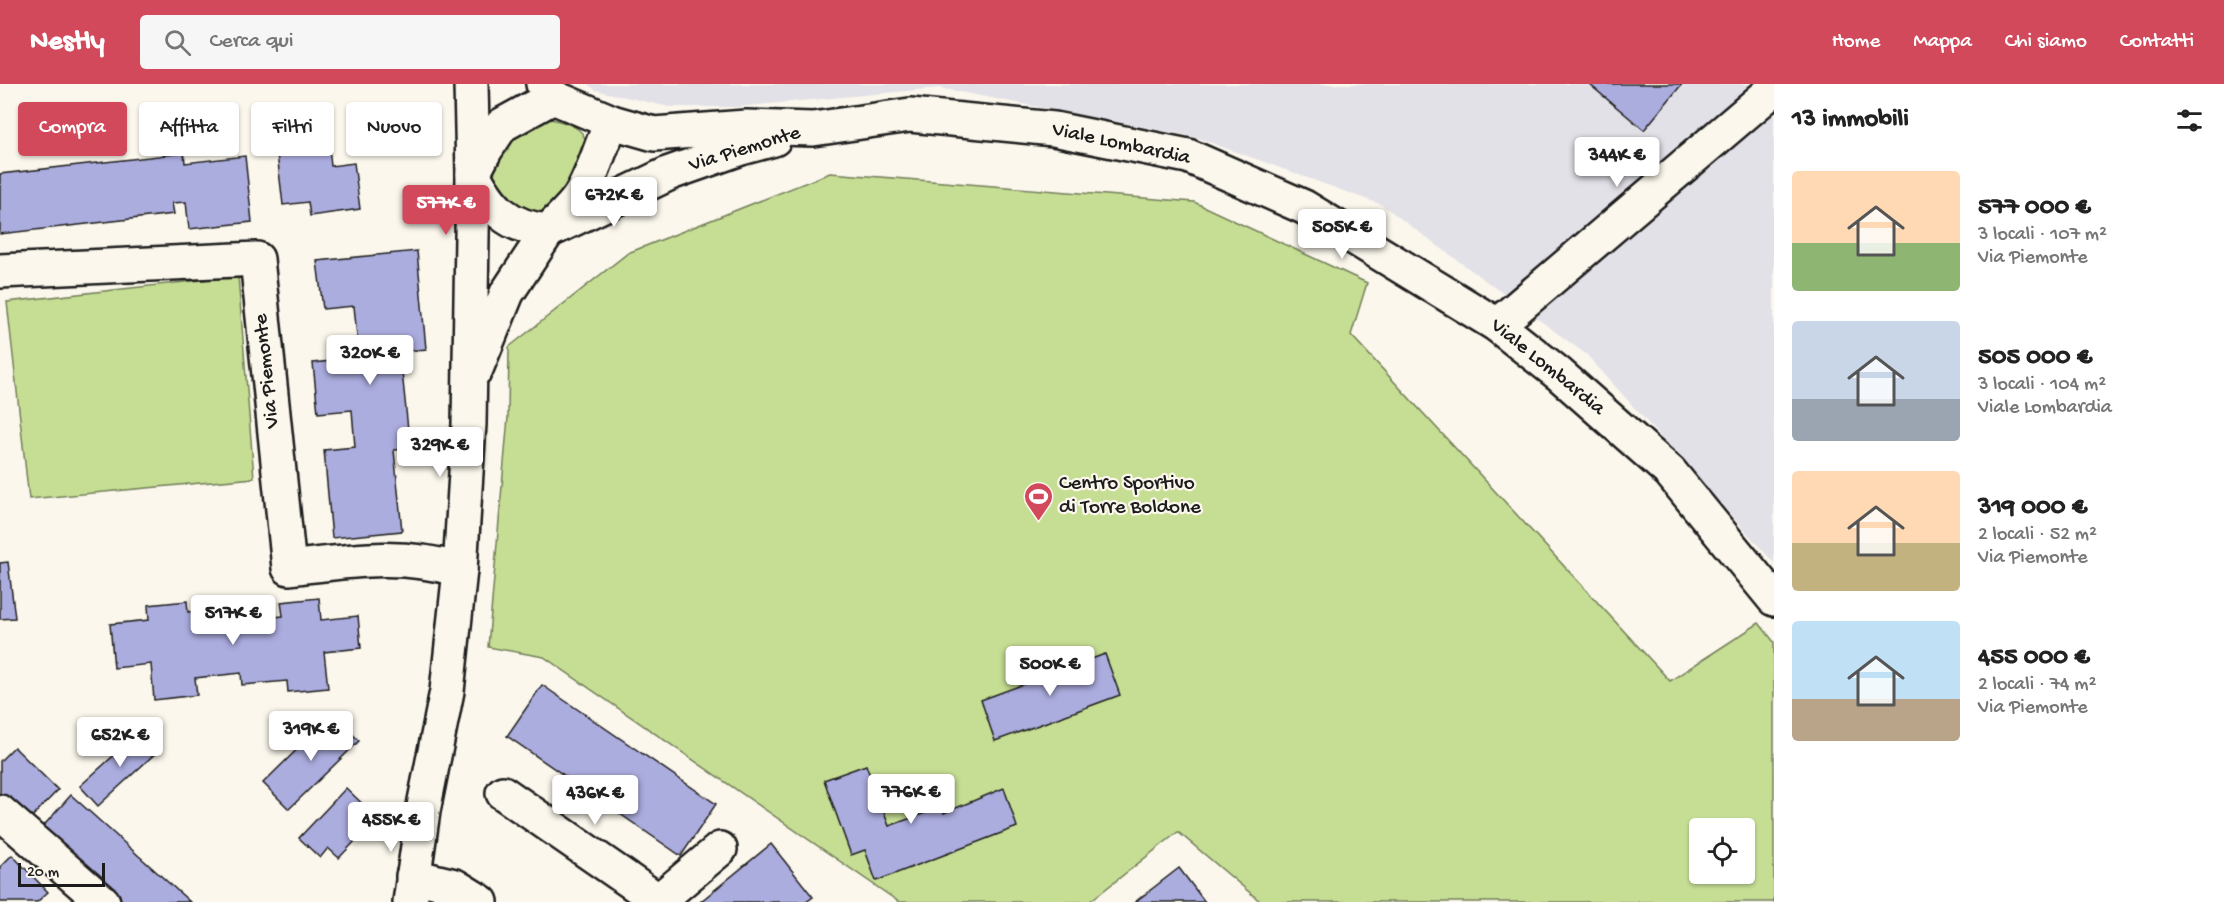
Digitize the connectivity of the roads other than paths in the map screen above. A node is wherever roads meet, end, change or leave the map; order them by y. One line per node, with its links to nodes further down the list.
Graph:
1 (471, 84): 6 (street)
2 (548, 90): 4 (street, Viale Lombardia); 6 (street)
3 (1774, 90): 9 (street)
4 (612, 122): 5 (street, Viale Lombardia); 7 (street)
5 (813, 129): 7 (street, Via Piemonte); 9 (street, Viale Lombardia)
6 (473, 174): 7 (street); 10 (street)
7 (548, 231): 10 (street)
8 (0, 271): 11 (street, Via Piemonte)
9 (1497, 325): 12 (street, Viale Lombardia)
10 (468, 387): 11 (street)
11 (460, 570): 16 (street)
12 (1774, 599)
13 (503, 793): 18 (street)
14 (0, 812): 17 (street)
15 (720, 849): 18 (street)
16 (412, 889): 19 (street)
17 (88, 898)
18 (658, 901)
19 (481, 902)

